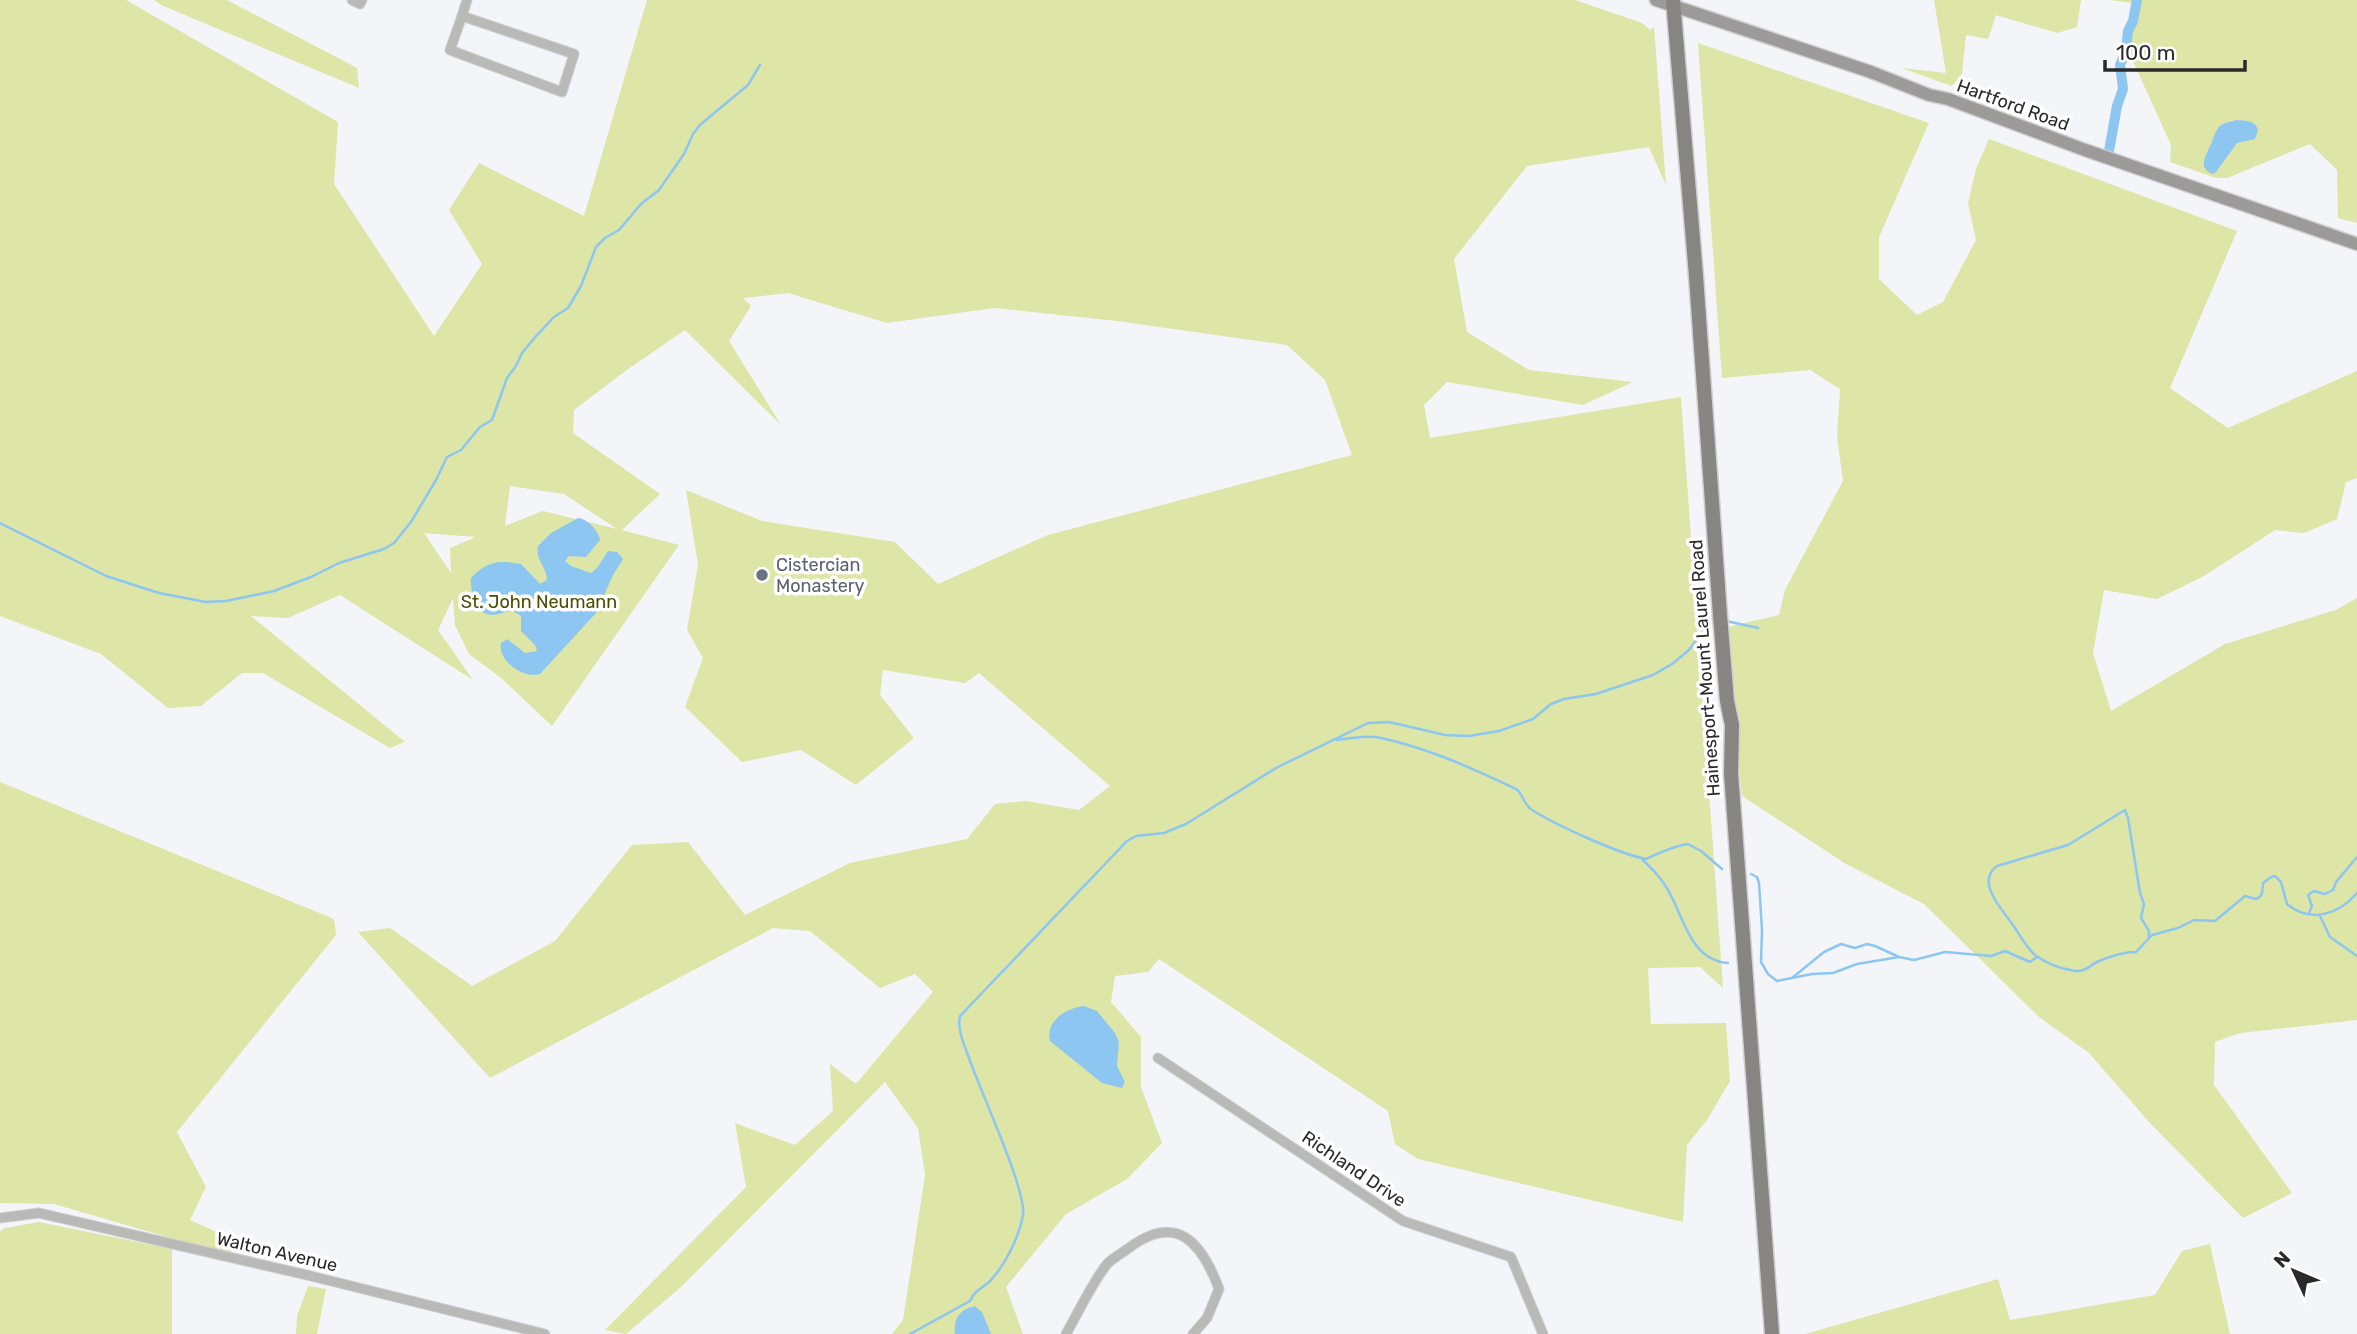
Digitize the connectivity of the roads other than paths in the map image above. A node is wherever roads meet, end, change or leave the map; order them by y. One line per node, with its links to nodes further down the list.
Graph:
1 (352, 0): 2 (street)
2 (362, 0)
3 (467, 0): 6 (street)
4 (1656, 0): 5 (street, Hartford Road)
5 (1673, 3): 7 (street, Hartford Road); 14 (main road, Hainesport-Mount Laurel Road)
6 (462, 16): 6 (street)
7 (2357, 244)
8 (1158, 1058): 13 (street, Richland Drive)
9 (0, 1218): 10 (street, Walton Avenue)
10 (545, 1334)
11 (1066, 1334): 12 (street)
12 (1194, 1334)
13 (1543, 1334)
14 (1772, 1334)

